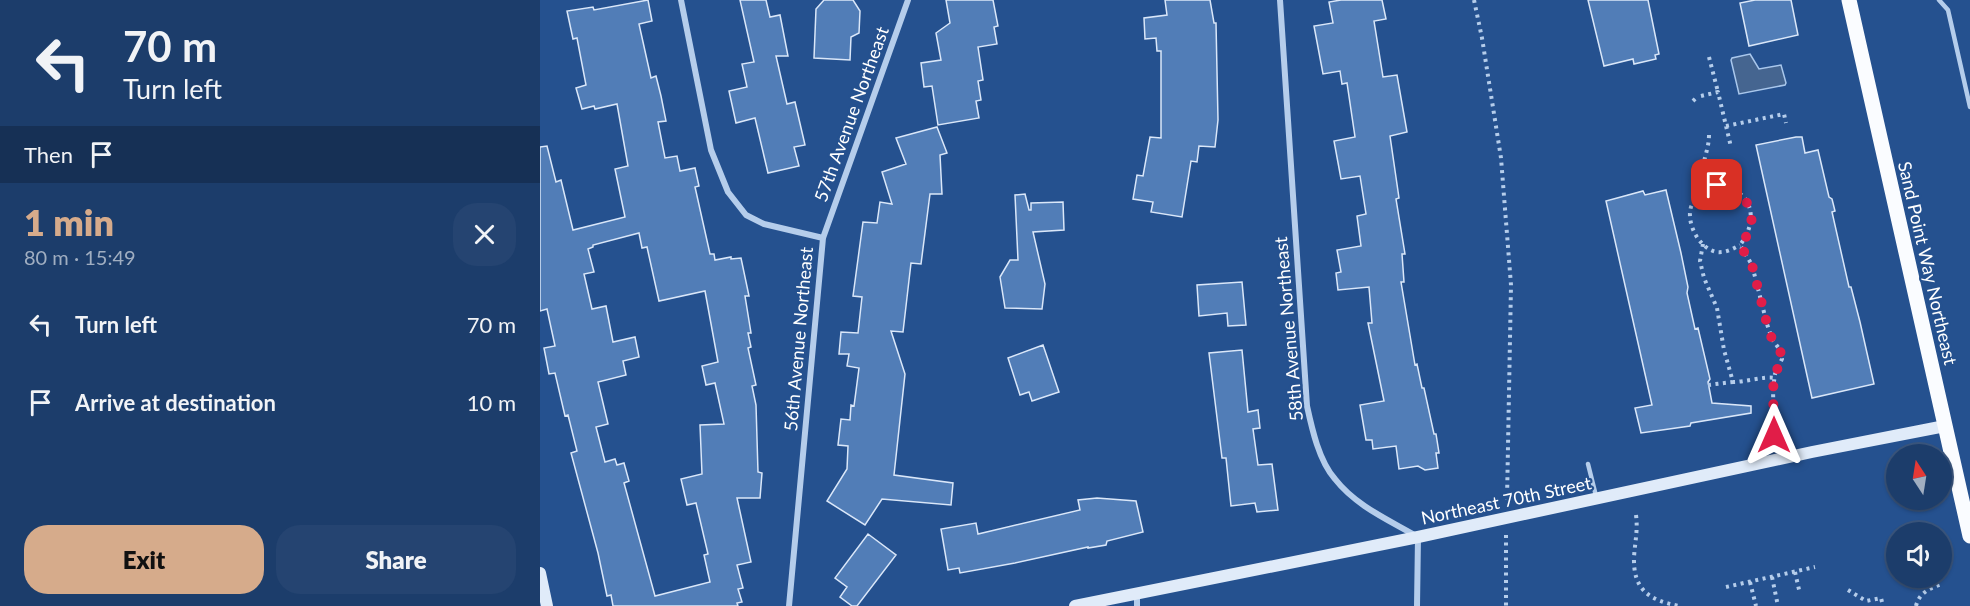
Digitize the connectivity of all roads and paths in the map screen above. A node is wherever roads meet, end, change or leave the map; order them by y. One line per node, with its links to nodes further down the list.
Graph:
1 (681, 0): 16 (street, 56th Avenue Northeast)
2 (908, 0): 16 (street, 57th Avenue Northeast)
3 (1280, 0): 32 (street, 58th Avenue Northeast)
4 (1474, 0): 27 (path)
5 (1849, 0): 24 (main road, Sand Point Way Northeast)
6 (1939, 0): 10 (lane)
7 (1709, 57): 8 (path)
8 (1718, 92): 9 (path); 12 (path)
9 (1693, 101)
10 (1970, 107)
11 (1786, 123): 12 (path)
12 (1726, 126): 14 (path)
13 (1709, 135): 15 (path)
14 (1731, 147)
15 (1705, 188): 17 (path); 18 (path)
16 (823, 238): 44 (street, 56th Avenue Northeast)
17 (1703, 244): 18 (path); 22 (path)
18 (1740, 245): 20 (path)
19 (1787, 354): 20 (path)
20 (1781, 355): 21 (path)
21 (1775, 378): 22 (path); 25 (path)
22 (1733, 382): 23 (path)
23 (1708, 385)
24 (1945, 426): 28 (main road, Northeast 70th Street); 31 (main road, Sand Point Way Northeast)
25 (1774, 435)
26 (1588, 464): 28 (lane)
27 (1507, 496)
28 (1596, 499): 32 (main road, Northeast 70th Street)
29 (1636, 515): 48 (path)
30 (1506, 536): 47 (path)
31 (1970, 536)
32 (1418, 537): 42 (main road, Northeast 70th Street); 46 (street)
33 (1815, 567): 34 (path)
34 (1795, 572): 36 (path); 41 (path)
35 (540, 573): 43 (main road)
36 (1772, 577): 37 (path); 50 (path)
37 (1750, 582): 38 (path); 49 (path)
38 (1726, 588)
39 (1931, 588): 52 (path)
40 (1848, 590): 51 (path)
41 (1800, 594)
42 (1137, 600): 45 (main road, Northeast 70th Street)
43 (547, 606)
44 (789, 606)
45 (1075, 606)
46 (1418, 606)
47 (1506, 606)
48 (1679, 606)
49 (1756, 606)
50 (1778, 606)
51 (1883, 606)
52 (1916, 606)

